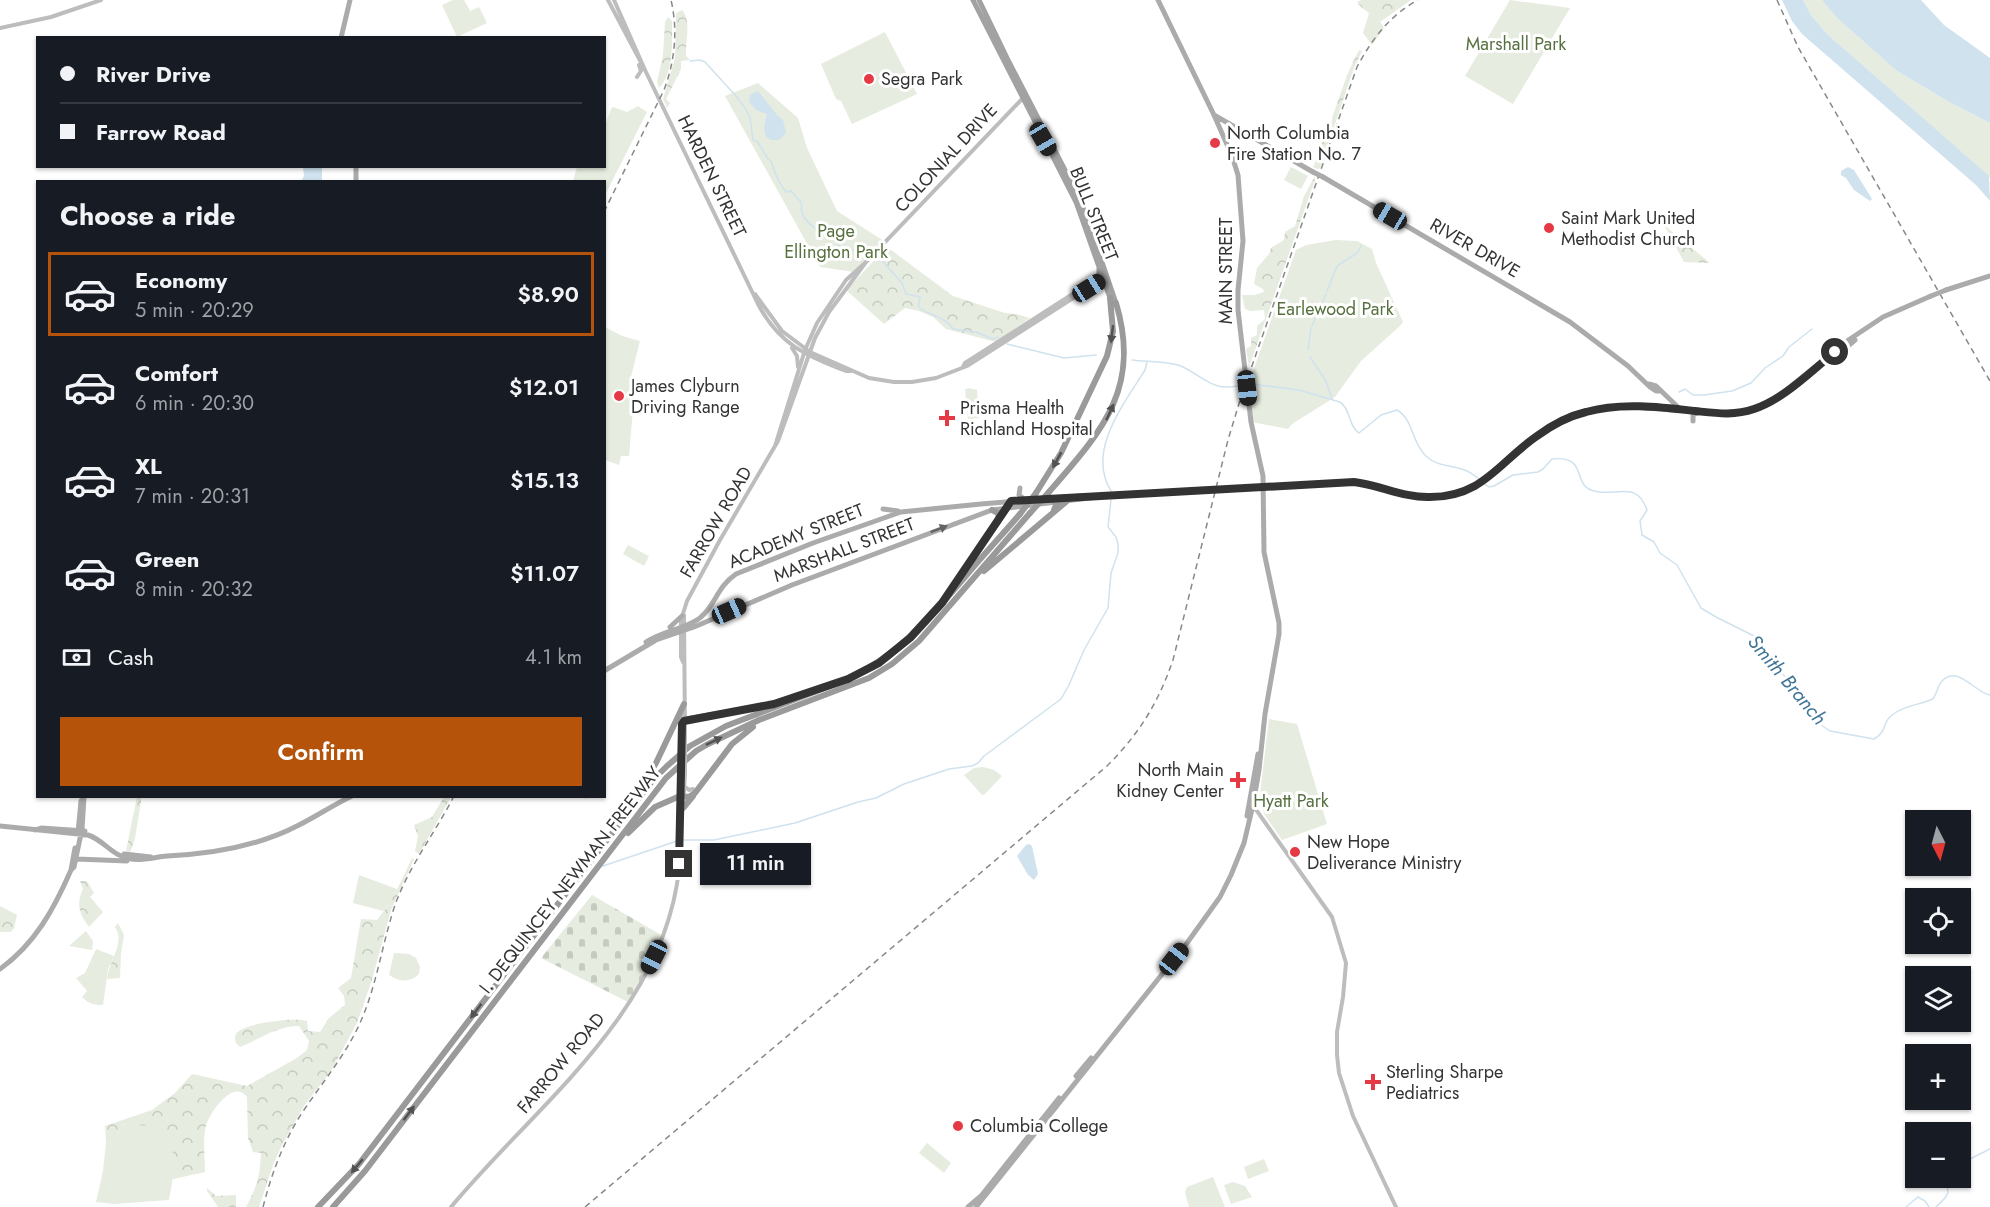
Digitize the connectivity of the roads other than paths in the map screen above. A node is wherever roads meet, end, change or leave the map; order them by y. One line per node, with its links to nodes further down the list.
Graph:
1 (101, 0): 8 (main road)
2 (350, 0): 9 (main road)
3 (608, 0): 10 (main road, HARDEN STREET)
4 (614, 0): 11 (main road, HARDEN STREET)
5 (973, 0): 13 (highway, BULL STREET)
6 (979, 0): 16 (highway, BULL STREET)
7 (1158, 0): 14 (main road, MAIN STREET)
8 (0, 28)
9 (341, 36)
10 (637, 58): 11 (main road, HARDEN STREET); 12 (main road)
11 (645, 70): 12 (main road, HARDEN STREET)
12 (650, 79): 19 (main road, HARDEN STREET)
13 (1022, 99): 15 (highway, BULL STREET); 23 (main road, COLONIAL DRIVE)
14 (1214, 115): 26 (main road, RIVER DRIVE, bridge); 32 (main road, MAIN STREET)
15 (1098, 263): 16 (highway, BULL STREET); 18 (highway)
16 (1104, 276): 18 (main road, HARDEN STREET); 20 (highway, I. DEQUINCEY NEWMAN FREEWAY); 21 (highway, I. DEQUINCEY NEWMAN FREEWAY); 24 (main road, HARDEN STREET)
17 (1990, 276): 29 (main road, bridge)
18 (1094, 280): 24 (main road, HARDEN STREET)
19 (754, 293): 22 (main road, HARDEN STREET); 23 (main road, HARDEN STREET)
20 (1110, 298): 46 (highway, I. DEQUINCEY NEWMAN FREEWAY, one-way to 46, bridge)
21 (1116, 303): 34 (highway, I. DEQUINCEY NEWMAN FREEWAY, one-way to 21)
22 (788, 343): 23 (main road, HARDEN STREET); 25 (main road)
23 (807, 353): 24 (main road, HARDEN STREET); 25 (main road, COLONIAL DRIVE); 31 (main road, COLONIAL DRIVE)
24 (962, 368)
25 (798, 371): 31 (main road, COLONIAL DRIVE)
26 (1667, 399): 27 (main road); 28 (main road, RIVER DRIVE)
27 (1662, 409): 28 (main road); 32 (main road)
28 (1681, 410): 29 (main road)
29 (1699, 412): 30 (main road)
30 (1693, 421)
31 (775, 447): 48 (main road, FARROW ROAD)
32 (1264, 486): 35 (main road); 67 (main road, MAIN STREET)
33 (1020, 488): 36 (main road)
34 (1049, 495): 35 (main road); 36 (main road); 38 (highway); 47 (highway, I. DEQUINCEY NEWMAN FREEWAY, bridge)
35 (1097, 497): 37 (main road)
36 (1025, 500): 40 (main road)
37 (1067, 501): 38 (main road); 45 (highway)
38 (1056, 502): 40 (main road); 45 (highway)
39 (990, 503): 40 (main road); 41 (main road); 42 (main road)
40 (1010, 504): 41 (main road, MARSHALL STREET); 44 (highway)
41 (992, 510): 44 (highway); 50 (main road, MARSHALL STREET, one-way to 41)
42 (905, 512): 43 (main road, ACADEMY STREET); 43 (main road)
43 (875, 521): 49 (main road, ACADEMY STREET)
44 (999, 521): 46 (highway)
45 (1043, 521): 47 (highway)
46 (942, 603): 55 (highway, I. DEQUINCEY NEWMAN FREEWAY)
47 (950, 606): 57 (highway, I. DEQUINCEY NEWMAN FREEWAY)
48 (683, 614): 51 (main road, FARROW ROAD); 52 (main road)
49 (703, 615): 50 (main road); 51 (main road, ACADEMY STREET)
50 (707, 622): 51 (main road, MARSHALL STREET)
51 (682, 629): 52 (main road, ACADEMY STREET); 53 (main road); 56 (main road, FARROW ROAD)
52 (664, 632): 53 (main road, ACADEMY STREET)
53 (638, 650): 54 (main road)
54 (606, 671)
55 (815, 691): 58 (highway); 71 (highway, I. DEQUINCEY NEWMAN FREEWAY)
56 (684, 705): 58 (main road, FARROW ROAD); 59 (highway)
57 (779, 713): 62 (highway); 75 (highway, I. DEQUINCEY NEWMAN FREEWAY, one-way to 57)
58 (684, 723): 59 (highway); 60 (main road, FARROW ROAD, bridge)
59 (672, 728): 71 (highway)
60 (683, 774): 61 (main road, FARROW ROAD); 63 (main road, FARROW ROAD)
61 (684, 786): 62 (main road); 63 (main road, FARROW ROAD)
62 (694, 791): 63 (highway); 68 (highway)
63 (682, 796): 66 (highway); 68 (main road, FARROW ROAD)
64 (83, 798): 70 (main road)
65 (347, 798): 73 (main road)
66 (670, 801): 68 (highway); 75 (highway)
67 (1251, 804): 84 (main road); 85 (main road); 86 (main road)
68 (682, 809): 83 (main road, FARROW ROAD)
69 (0, 826): 70 (main road)
70 (79, 833): 72 (main road); 74 (main road); 79 (main road)
71 (600, 849): 81 (highway, I. DEQUINCEY NEWMAN FREEWAY, one-way to 81)
72 (118, 853): 73 (main road); 76 (main road); 77 (main road)
73 (152, 857): 77 (main road)
74 (76, 859): 78 (main road); 79 (main road)
75 (603, 859): 82 (highway, I. DEQUINCEY NEWMAN FREEWAY, one-way to 75)
76 (105, 860): 77 (main road); 78 (main road)
77 (135, 860)
78 (86, 861): 79 (main road)
79 (72, 868): 80 (main road)
80 (0, 969)
81 (318, 1207)
82 (333, 1207)
83 (451, 1207)
84 (968, 1207)
85 (976, 1207)
86 (1396, 1207)

